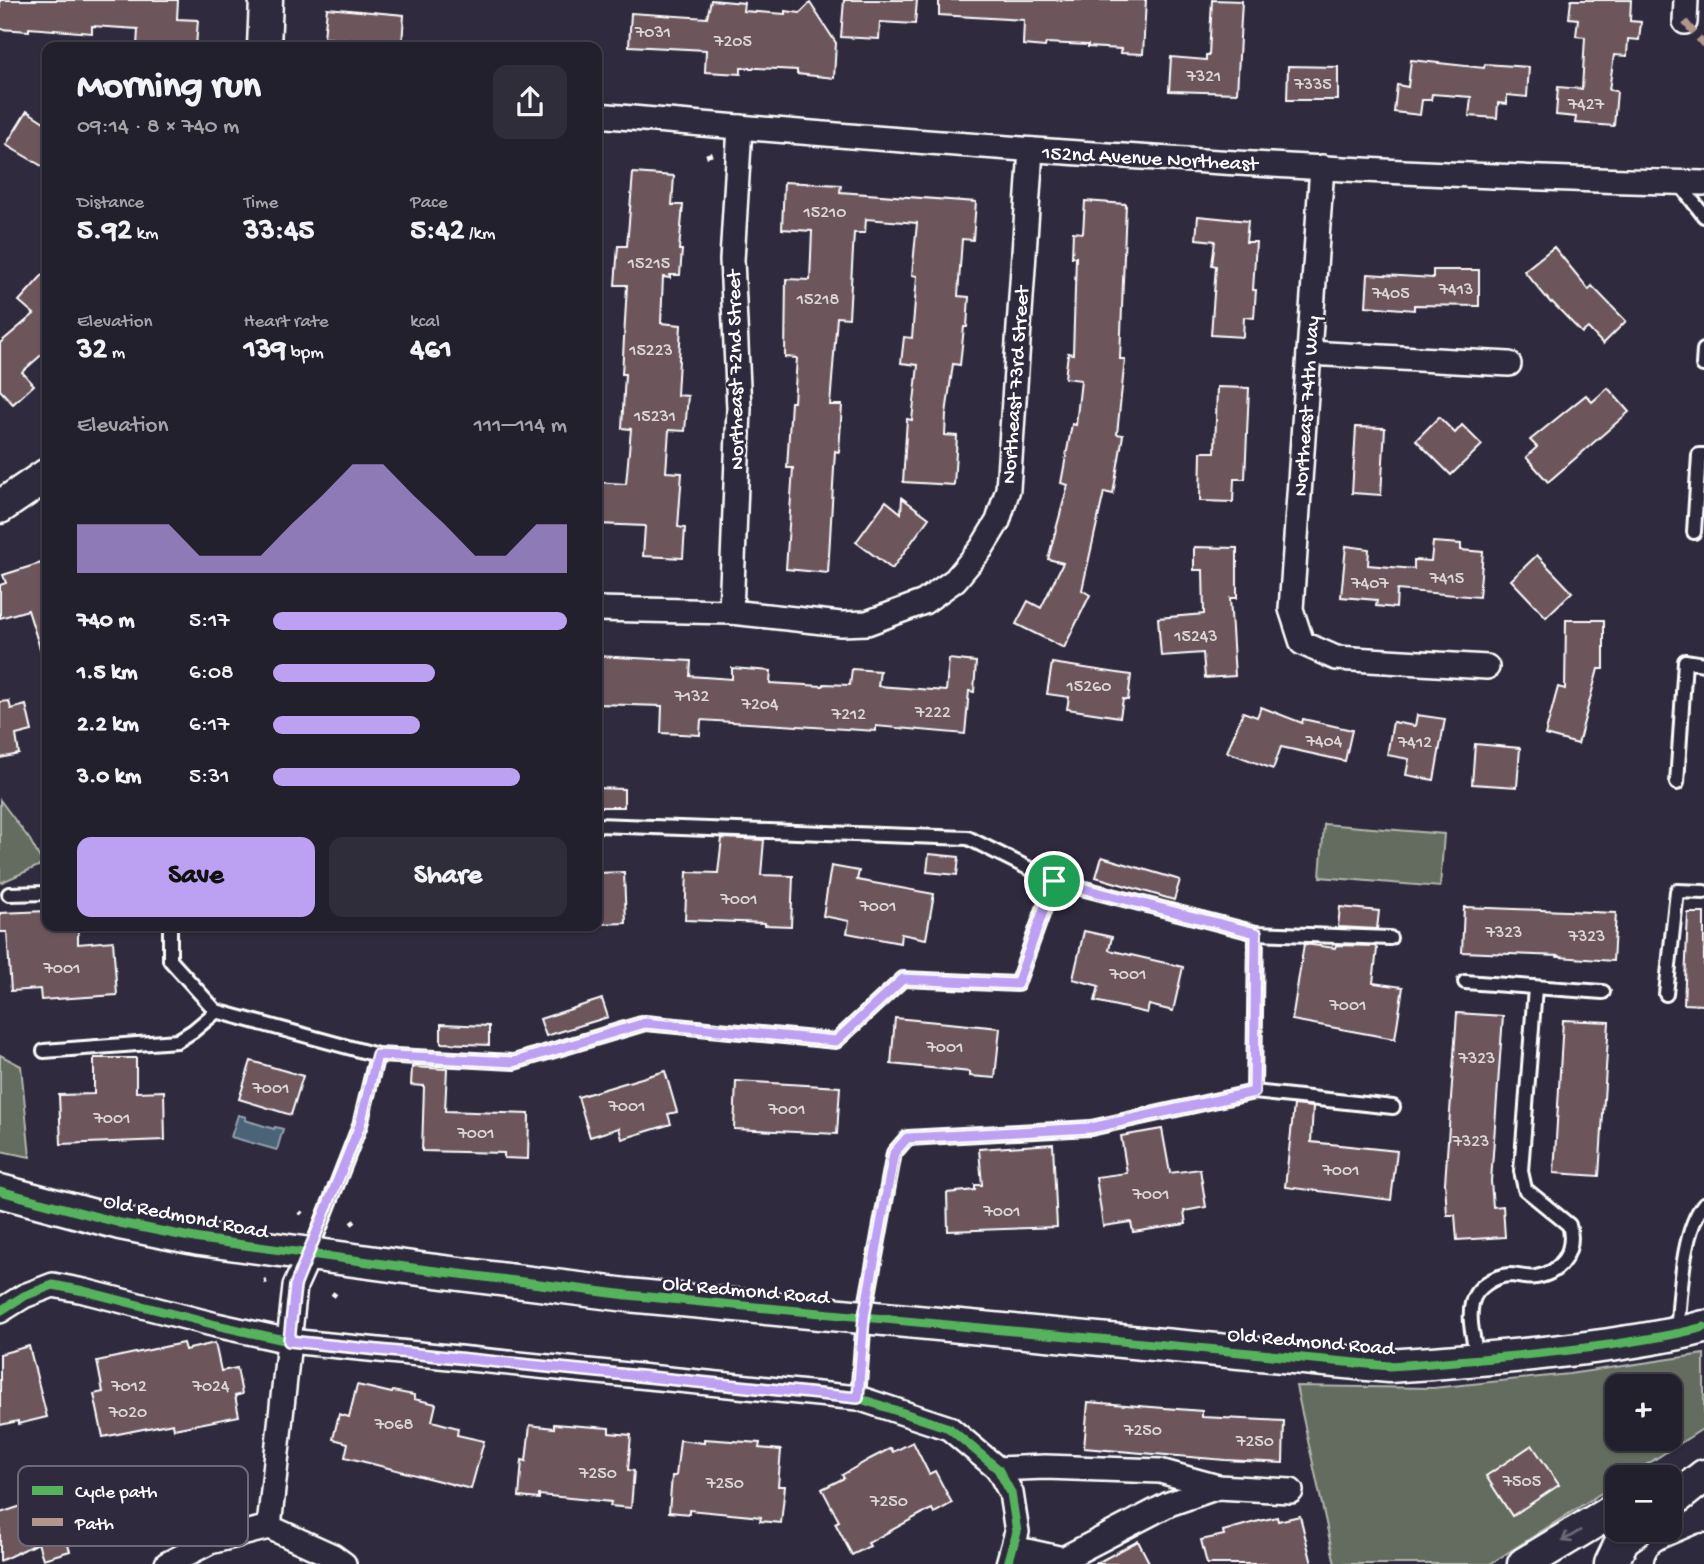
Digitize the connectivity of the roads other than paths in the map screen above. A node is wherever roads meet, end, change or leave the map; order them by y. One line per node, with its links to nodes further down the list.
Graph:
1 (266, 0): 2 (main road)
2 (264, 42)
3 (602, 115): 4 (street, 152nd Avenue Northeast)
4 (740, 127): 5 (street, 152nd Avenue Northeast); 19 (street, Northeast 72nd Street)
5 (1031, 150): 6 (street, 152nd Avenue Northeast); 19 (street, Northeast 73rd Street)
6 (1322, 167): 7 (street, 152nd Avenue Northeast); 11 (street, Northeast 74th Way)
7 (1678, 182): 8 (street, 152nd Avenue Northeast); 9 (lane)
8 (1704, 183)
9 (1704, 216)
10 (1704, 350): 13 (lane)
11 (1309, 353): 12 (street); 21 (street, Northeast 74th Way)
12 (1509, 365)
13 (1703, 365)
14 (1704, 455): 17 (lane)
15 (42, 478): 16 (main road)
16 (0, 507)
17 (1694, 532)
18 (602, 608): 19 (street, Northeast 73rd Street)
19 (731, 612)
20 (1704, 664): 22 (lane)
21 (1487, 667)
22 (1677, 783)
23 (602, 825): 24 (lane)
24 (1054, 881): 29 (lane); 37 (lane)
25 (1704, 892): 34 (lane)
26 (42, 893): 27 (lane)
27 (9, 894)
28 (170, 931): 35 (lane)
29 (1256, 933): 30 (lane); 38 (lane)
30 (1390, 938)
31 (1465, 982): 32 (lane)
32 (1535, 988): 33 (lane); 47 (lane)
33 (1603, 992)
34 (1666, 994)
35 (217, 1011): 36 (lane); 37 (lane)
36 (44, 1051)
37 (377, 1055): 42 (lane)
38 (1254, 1092): 39 (lane); 44 (lane)
39 (1393, 1107)
40 (0, 1191): 42 (main road, Old Redmond Road)
41 (1704, 1204): 45 (lane)
42 (309, 1255): 44 (main road, Old Redmond Road); 46 (street)
43 (0, 1311): 46 (street)
44 (864, 1317): 47 (main road, Old Redmond Road); 48 (lane)
45 (1690, 1331): 47 (main road, Old Redmond Road)
46 (289, 1341): 48 (street); 57 (street)
47 (1478, 1360)
48 (858, 1398): 50 (street)
49 (1704, 1462): 51 (main road)
50 (998, 1469): 53 (street); 62 (street)
51 (1682, 1471)
52 (1704, 1476): 55 (main road)
53 (1218, 1488): 54 (street); 62 (street)
54 (1291, 1491)
55 (1682, 1493)
56 (1605, 1515): 65 (main road, one-way to 65)
57 (269, 1527): 58 (street); 64 (street)
58 (248, 1532)
59 (1622, 1542): 66 (main road)
60 (202, 1546): 63 (street)
61 (1704, 1550): 67 (main road)
62 (1010, 1556)
63 (167, 1564)
64 (344, 1564)
65 (1524, 1564)
66 (1611, 1564)
67 (1671, 1564)

